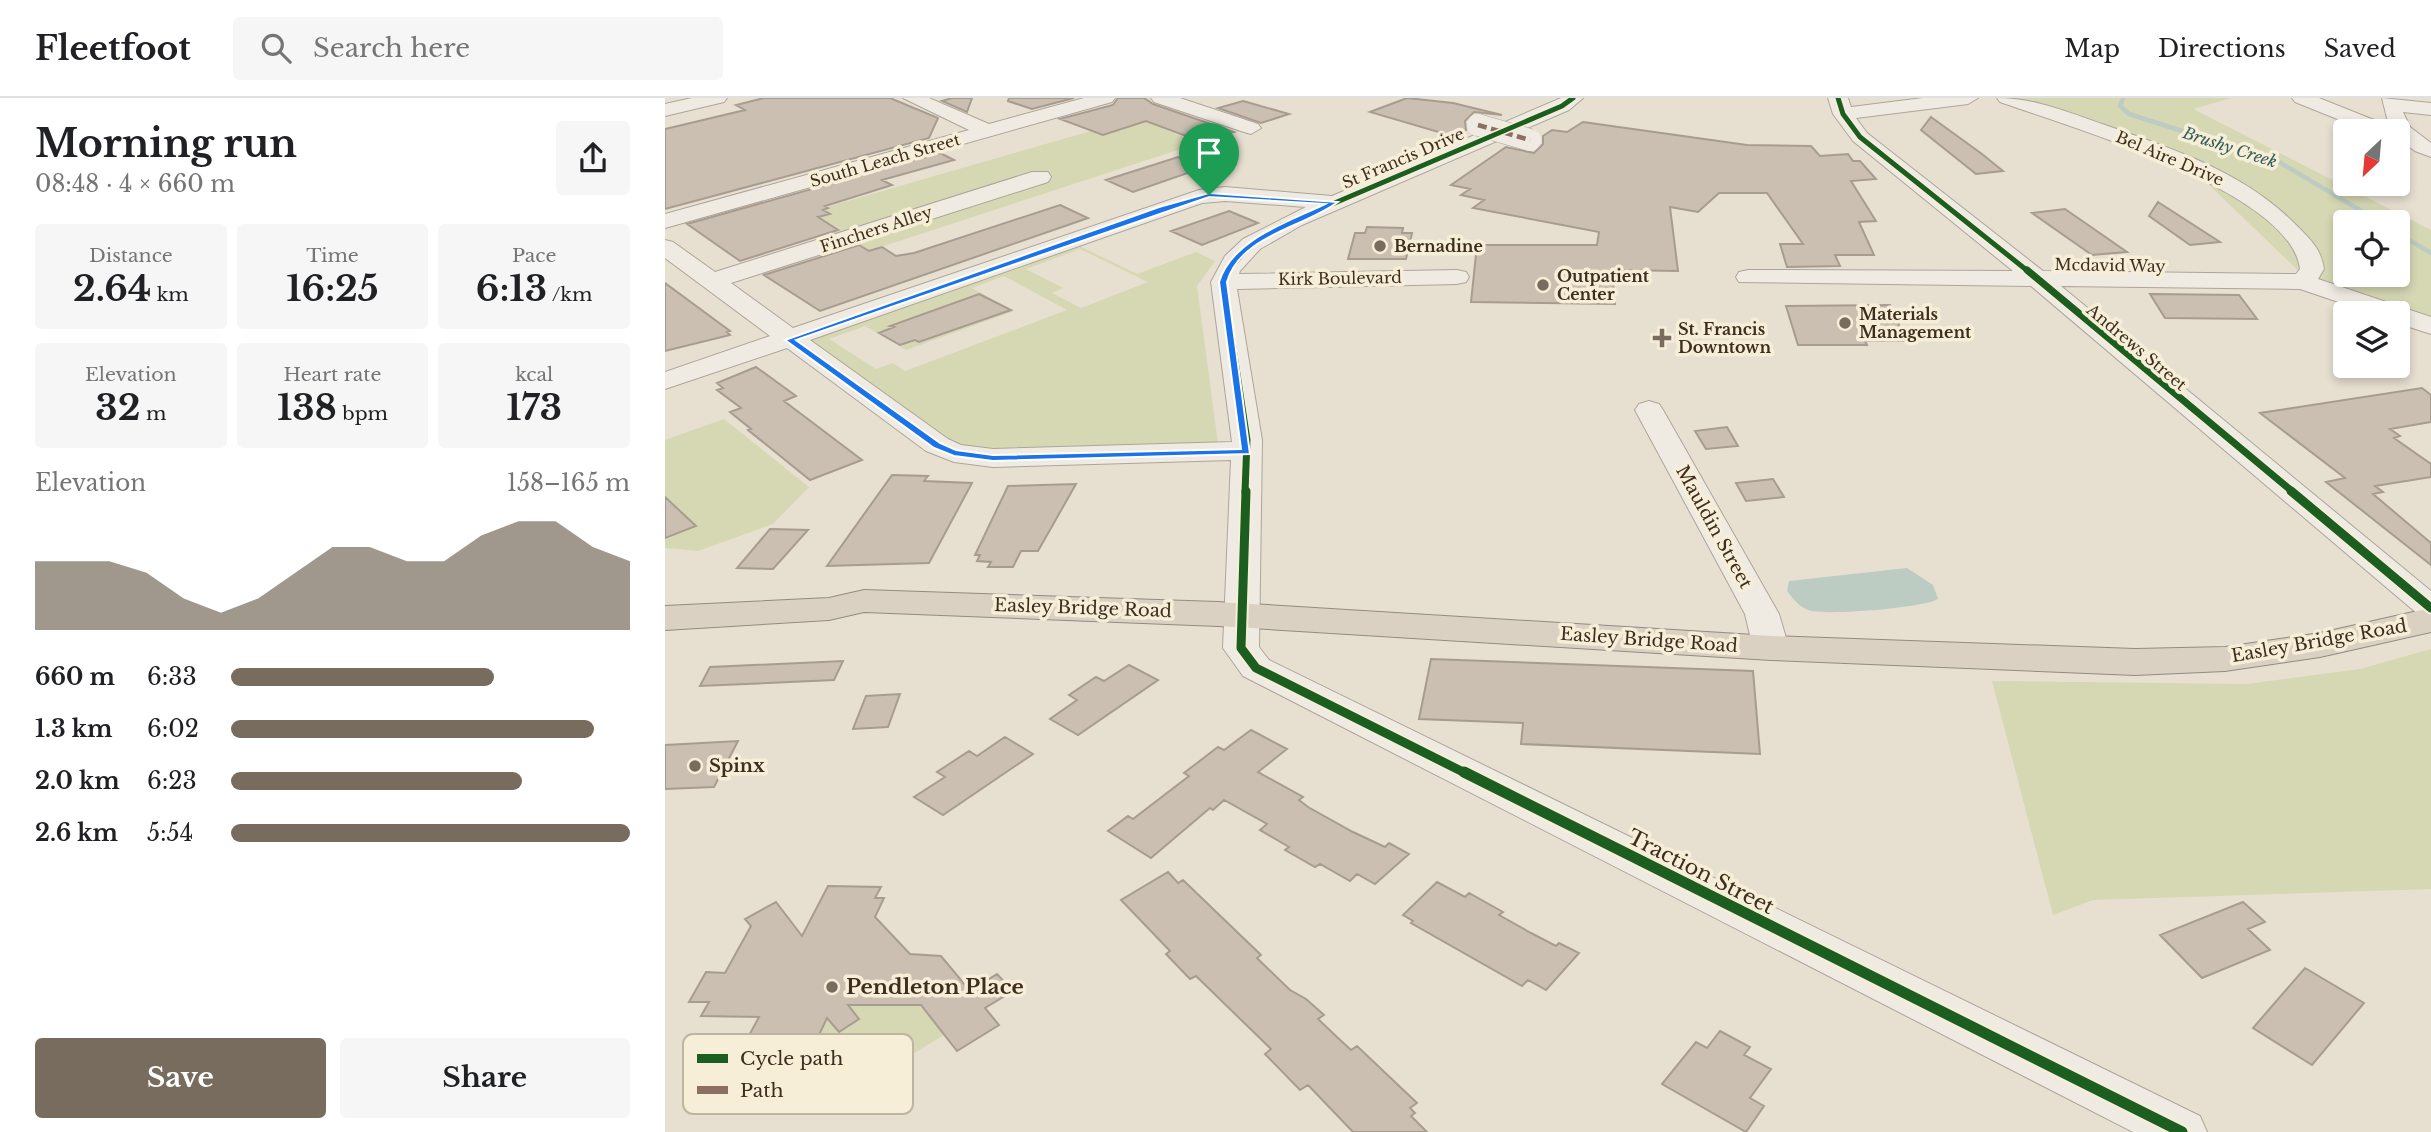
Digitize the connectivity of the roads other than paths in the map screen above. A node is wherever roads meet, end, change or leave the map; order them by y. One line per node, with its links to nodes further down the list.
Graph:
1 (717, 98): 12 (street)
2 (913, 98): 16 (street)
3 (1105, 98): 16 (street, South Leach Street)
4 (1161, 98): 15 (street)
5 (1573, 98): 20 (street, St Francis Drive)
6 (1968, 98): 10 (street)
7 (2007, 98): 28 (street, Bel Aire Drive)
8 (2302, 98): 13 (street)
9 (2392, 101): 11 (street); 18 (street)
10 (1840, 106): 25 (street, Andrews Street)
11 (2431, 109)
12 (665, 110)
13 (2354, 119)
14 (1478, 125): 17 (street, bridge)
15 (1251, 128)
16 (988, 131): 21 (street, South Leach Street)
17 (1530, 140)
18 (2415, 144)
19 (1040, 177): 26 (street, Finchers Alley)
20 (1334, 202): 27 (street, St Francis Drive); 32 (street)
21 (665, 221)
22 (665, 247): 26 (street)
23 (1457, 277): 27 (street, Kirk Boulevard)
24 (1748, 277): 25 (street, Mcdavid Way)
25 (2033, 278): 28 (street, Mcdavid Way); 38 (street, Andrews Street)
26 (712, 281): 32 (street)
27 (1223, 282): 35 (street)
28 (2304, 282): 29 (street)
29 (2359, 301)
30 (2410, 319): 31 (street)
31 (2431, 326)
32 (789, 340): 33 (street); 35 (street)
33 (665, 381)
34 (1649, 410): 42 (street, Mauldin Street)
35 (1247, 452): 39 (street)
36 (665, 597): 37 (highway, Easley Bridge Road)
37 (864, 601): 39 (highway, Easley Bridge Road); 40 (highway, Easley Bridge Road)
38 (2431, 608)
39 (1243, 615): 42 (highway, Easley Bridge Road); 43 (street, Traction Street)
40 (665, 618)
41 (2431, 620): 42 (highway, Easley Bridge Road)
42 (1771, 648)
43 (2182, 1132)

